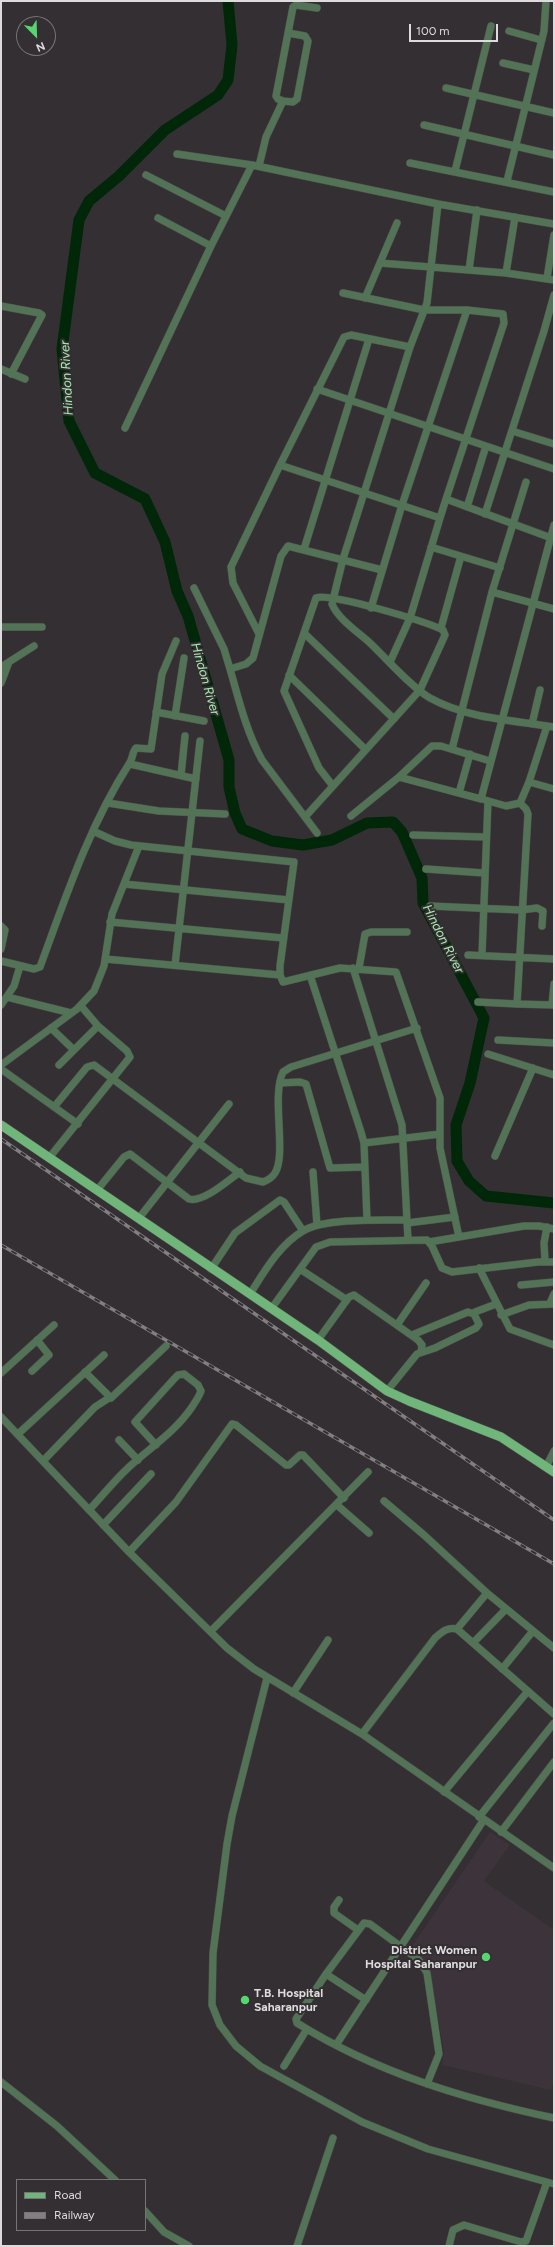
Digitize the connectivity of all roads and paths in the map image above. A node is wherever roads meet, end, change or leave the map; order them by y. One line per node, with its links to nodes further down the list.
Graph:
1 (546, 1): 6 (street)
2 (317, 8): 5 (street)
3 (490, 26): 10 (street)
4 (509, 31): 6 (street)
5 (288, 33): 11 (street); 11 (street)
6 (541, 40): 8 (street)
7 (503, 62): 8 (street)
8 (534, 70): 12 (street)
9 (446, 88): 10 (street)
10 (473, 95): 12 (street); 15 (street)
11 (283, 100): 20 (street)
12 (526, 106): 13 (street); 16 (street)
13 (554, 113)
14 (424, 126): 15 (street)
15 (463, 134): 16 (street); 21 (street)
16 (515, 146): 18 (street); 23 (street)
17 (176, 154): 20 (street)
18 (554, 154)
19 (410, 163): 21 (street)
20 (256, 165): 25 (street); 27 (street)
21 (455, 171): 23 (street)
22 (146, 175): 27 (street)
23 (507, 181): 24 (street)
24 (554, 192)
25 (438, 204): 26 (street); 35 (street)
26 (477, 210): 28 (street); 36 (street)
27 (226, 216): 33 (street)
28 (515, 217): 31 (street); 37 (street)
29 (158, 218): 33 (street)
30 (398, 223): 34 (street)
31 (554, 224)
32 (554, 235): 38 (street)
33 (211, 246): 54 (street)
34 (380, 263): 35 (street); 41 (street)
35 (430, 268): 36 (street); 43 (street)
36 (469, 270): 37 (street)
37 (506, 273): 38 (street)
38 (551, 279)
39 (343, 293): 41 (street)
40 (554, 295): 55 (street)
41 (365, 298): 43 (street)
42 (1, 306): 48 (street)
43 (424, 310): 44 (street); 46 (street)
44 (467, 310): 53 (street); 56 (street)
45 (369, 339): 46 (street); 50 (street); 51 (street)
46 (410, 347): 52 (street)
47 (1, 370): 48 (street)
48 (11, 374): 49 (street)
49 (25, 379)
50 (317, 389): 51 (street); 60 (street)
51 (350, 401): 52 (street); 62 (street)
52 (389, 415): 53 (street); 64 (street)
53 (427, 427): 56 (street); 66 (street)
54 (125, 428)
55 (512, 431): 57 (street); 59 (street)
56 (466, 440): 58 (street); 65 (street)
57 (554, 444)
58 (486, 446): 59 (street); 67 (street)
59 (505, 453): 61 (street); 68 (street)
60 (280, 465): 62 (street); 89 (street)
61 (554, 469)
62 (325, 480): 64 (street); 74 (street)
63 (526, 482): 70 (street)
64 (364, 493): 66 (street); 76 (street)
65 (446, 499): 67 (street); 69 (street)
66 (402, 505): 69 (street); 78 (street)
67 (467, 507): 68 (street)
68 (485, 514): 70 (street)
69 (440, 518): 73 (street)
70 (512, 525): 72 (street); 77 (street)
71 (554, 525): 72 (street)
72 (552, 538): 82 (street)
73 (431, 547): 75 (street); 85 (street)
74 (304, 549): 76 (street); 89 (street)
75 (461, 556): 77 (street); 88 (street)
76 (343, 559): 78 (street); 81 (street)
77 (500, 568): 80 (street)
78 (382, 570): 83 (street)
79 (194, 588): 97 (street)
80 (492, 592): 82 (street); 102 (street)
81 (333, 598): 83 (street); 90 (street); 95 (street)
82 (533, 602): 84 (street); 106 (street)
83 (371, 608): 85 (street)
84 (554, 609)
85 (410, 618): 88 (street); 95 (street)
86 (1, 627): 87 (street)
87 (42, 627)
88 (441, 628): 100 (street)
89 (259, 634): 97 (street)
90 (305, 634): 98 (street); 105 (street)
91 (176, 641): 103 (street)
92 (34, 646): 94 (street)
93 (184, 658): 104 (street)
94 (9, 662): 96 (street); 99 (street)
95 (390, 662): 100 (street)
96 (1, 667)
97 (230, 669): 130 (street)
98 (289, 675): 112 (street); 121 (street)
99 (1, 683)
100 (420, 690): 102 (street); 105 (street)
101 (540, 690): 108 (street)
102 (462, 711): 106 (street); 113 (street)
103 (156, 712): 104 (street); 116 (street)
104 (175, 716): 107 (street)
105 (394, 719): 112 (street)
106 (502, 720): 108 (street); 115 (street)
107 (204, 721)
108 (532, 724): 109 (street)
109 (551, 727): 120 (street)
110 (185, 736): 117 (street)
111 (200, 741): 119 (street)
112 (365, 749): 121 (street)
113 (452, 749): 114 (street); 118 (street)
114 (470, 754): 115 (street); 123 (street)
115 (490, 761): 124 (street)
116 (130, 764): 117 (street); 125 (street)
117 (181, 775): 119 (street)
118 (398, 777): 123 (street); 129 (street)
119 (196, 779): 127 (street)
120 (529, 782): 122 (street); 126 (street)
121 (333, 786): 130 (street)
122 (554, 789)
123 (459, 793): 124 (street)
124 (484, 800): 126 (street); 134 (street)
125 (108, 803): 127 (street); 131 (street)
126 (520, 803): 144 (street)
127 (192, 812): 128 (street); 136 (street)
128 (225, 814)
129 (351, 816)
130 (305, 817): 132 (street)
131 (93, 831): 135 (street); 159 (street)
132 (318, 833)
133 (413, 835): 134 (street)
134 (486, 837): 138 (street)
135 (139, 846): 136 (street); 139 (street)
136 (187, 851): 140 (street); 141 (street)
137 (426, 869): 138 (street)
138 (484, 873): 143 (street)
139 (124, 884): 140 (street); 145 (street)
140 (183, 890): 141 (street); 148 (street)
141 (289, 900): 150 (street)
142 (430, 906): 143 (street)
143 (483, 908): 144 (street); 153 (street)
144 (521, 910): 147 (street); 154 (street)
145 (110, 922): 148 (street); 155 (street)
146 (1, 926): 151 (street)
147 (542, 926)
148 (179, 927): 150 (street); 158 (street)
149 (407, 932): 160 (street)
150 (283, 938): 161 (street)
151 (1, 949)
152 (468, 954): 153 (street)
153 (482, 955): 154 (street)
154 (520, 957): 156 (street); 166 (street)
155 (105, 959): 158 (street); 169 (street)
156 (554, 959)
157 (1, 961): 159 (street)
158 (175, 965): 161 (street)
159 (20, 966): 164 (street)
160 (356, 968): 162 (street); 173 (street); 174 (street)
161 (280, 975): 162 (street)
162 (310, 975): 178 (street)
163 (554, 984): 168 (street)
164 (7, 997): 167 (street); 170 (street)
165 (478, 1002): 166 (street)
166 (517, 1004): 168 (street)
167 (1, 1005)
168 (553, 1005)
169 (81, 1006): 170 (street); 171 (street)
170 (71, 1013): 172 (street)
171 (98, 1026): 177 (street); 185 (street)
172 (51, 1028): 177 (street); 180 (street)
173 (417, 1028): 174 (street); 191 (street)
174 (377, 1040): 178 (street); 192 (street)
175 (498, 1040): 176 (street)
176 (554, 1043)
177 (74, 1050): 181 (street)
178 (336, 1053): 186 (street); 194 (street)
179 (488, 1054): 182 (street)
180 (1, 1065)
181 (59, 1065)
182 (533, 1068): 184 (street); 195 (street)
183 (1, 1069): 188 (street)
184 (554, 1075)
185 (114, 1079): 188 (street); 190 (street); 193 (street)
186 (280, 1082): 197 (street); 198 (street)
187 (229, 1104): 193 (street)
188 (54, 1107): 190 (street)
189 (1, 1124): 196 (main road)
190 (78, 1124): 196 (street)
191 (440, 1134): 192 (street); 202 (street)
192 (404, 1138): 194 (street); 205 (street)
193 (200, 1142): 198 (street); 200 (street)
194 (364, 1143): 197 (street)
195 (495, 1156)
196 (49, 1158): 201 (main road)
197 (365, 1167): 204 (street)
198 (240, 1172): 200 (street)
199 (313, 1172): 206 (street)
200 (168, 1183): 201 (street); 203 (street)
201 (98, 1189): 203 (main road)
202 (455, 1217): 205 (street); 209 (street)
203 (139, 1218): 215 (main road)
204 (367, 1220): 205 (street); 206 (street)
205 (407, 1221): 210 (street)
206 (317, 1225): 208 (street)
207 (550, 1228): 209 (street); 212 (street)
208 (303, 1231): 215 (street); 220 (street)
209 (460, 1237): 211 (street)
210 (408, 1240): 211 (street); 216 (street)
211 (429, 1242): 214 (street)
212 (545, 1261): 213 (street); 214 (street)
213 (554, 1262)
214 (479, 1268): 223 (street)
215 (211, 1269): 220 (main road)
216 (300, 1269): 222 (street); 225 (street)
217 (554, 1282): 219 (street)
218 (426, 1283): 228 (street)
219 (521, 1286)
220 (250, 1294): 225 (main road)
221 (554, 1294): 224 (street)
222 (347, 1300): 228 (street); 232 (street)
223 (496, 1304): 226 (street); 227 (street)
224 (552, 1304): 227 (street)
225 (271, 1309): 232 (main road)
226 (474, 1314): 230 (street); 235 (street)
227 (502, 1316): 233 (street)
228 (397, 1325): 230 (street)
229 (54, 1326): 231 (street)
230 (412, 1335): 235 (street)
231 (37, 1340): 237 (street); 239 (street)
232 (318, 1340): 240 (main road)
233 (554, 1345)
234 (166, 1346): 241 (street)
235 (421, 1352): 240 (street)
236 (104, 1355): 238 (street)
237 (32, 1371)
238 (85, 1372): 241 (street); 243 (street)
239 (1, 1373)
240 (388, 1391): 249 (main road)
241 (109, 1398): 248 (street)
242 (1, 1417): 243 (street)
243 (18, 1434): 248 (street)
244 (119, 1440): 247 (street)
245 (156, 1445): 245 (street); 247 (street)
246 (554, 1452): 249 (street)
247 (138, 1460): 255 (street)
248 (43, 1461): 255 (street)
249 (550, 1469)
250 (368, 1472): 252 (street)
251 (151, 1474): 256 (street)
252 (344, 1498): 254 (street); 258 (street)
253 (384, 1501): 259 (street)
254 (337, 1505): 257 (street); 262 (street)
255 (89, 1510): 256 (street)
256 (103, 1525): 258 (street)
257 (368, 1533)
258 (129, 1552): 262 (street)
259 (487, 1593): 260 (street); 261 (street)
260 (506, 1609): 263 (street); 265 (street)
261 (457, 1629): 265 (street); 273 (street)
262 (211, 1631): 268 (street)
263 (533, 1631): 266 (street); 267 (street)
264 (328, 1640): 270 (street)
265 (474, 1643): 267 (street)
266 (554, 1648)
267 (502, 1668): 269 (street)
268 (267, 1678): 270 (street); 292 (street)
269 (528, 1691): 271 (street); 275 (street)
270 (293, 1693): 273 (street)
271 (554, 1714)
272 (554, 1723): 276 (street)
273 (362, 1734): 275 (street)
274 (554, 1762): 277 (street)
275 (444, 1792): 276 (street)
276 (481, 1819): 277 (street); 281 (street)
277 (502, 1832): 278 (street)
278 (554, 1868)
279 (339, 1900): 280 (street)
280 (358, 1930): 281 (street); 282 (street)
281 (401, 1946): 283 (street); 288 (street)
282 (326, 1974): 283 (street); 284 (street)
283 (366, 2000): 285 (street)
284 (307, 2029): 285 (street); 286 (street)
285 (336, 2045): 288 (street)
286 (284, 2066)
287 (1, 2082): 291 (street)
288 (427, 2084): 289 (street)
289 (554, 2118)
290 (332, 2138): 296 (street)
291 (114, 2179)
292 (551, 2183): 294 (street)
293 (146, 2213): 295 (street)
294 (524, 2244): 297 (street)
295 (189, 2246)
296 (297, 2246)
297 (449, 2246)

